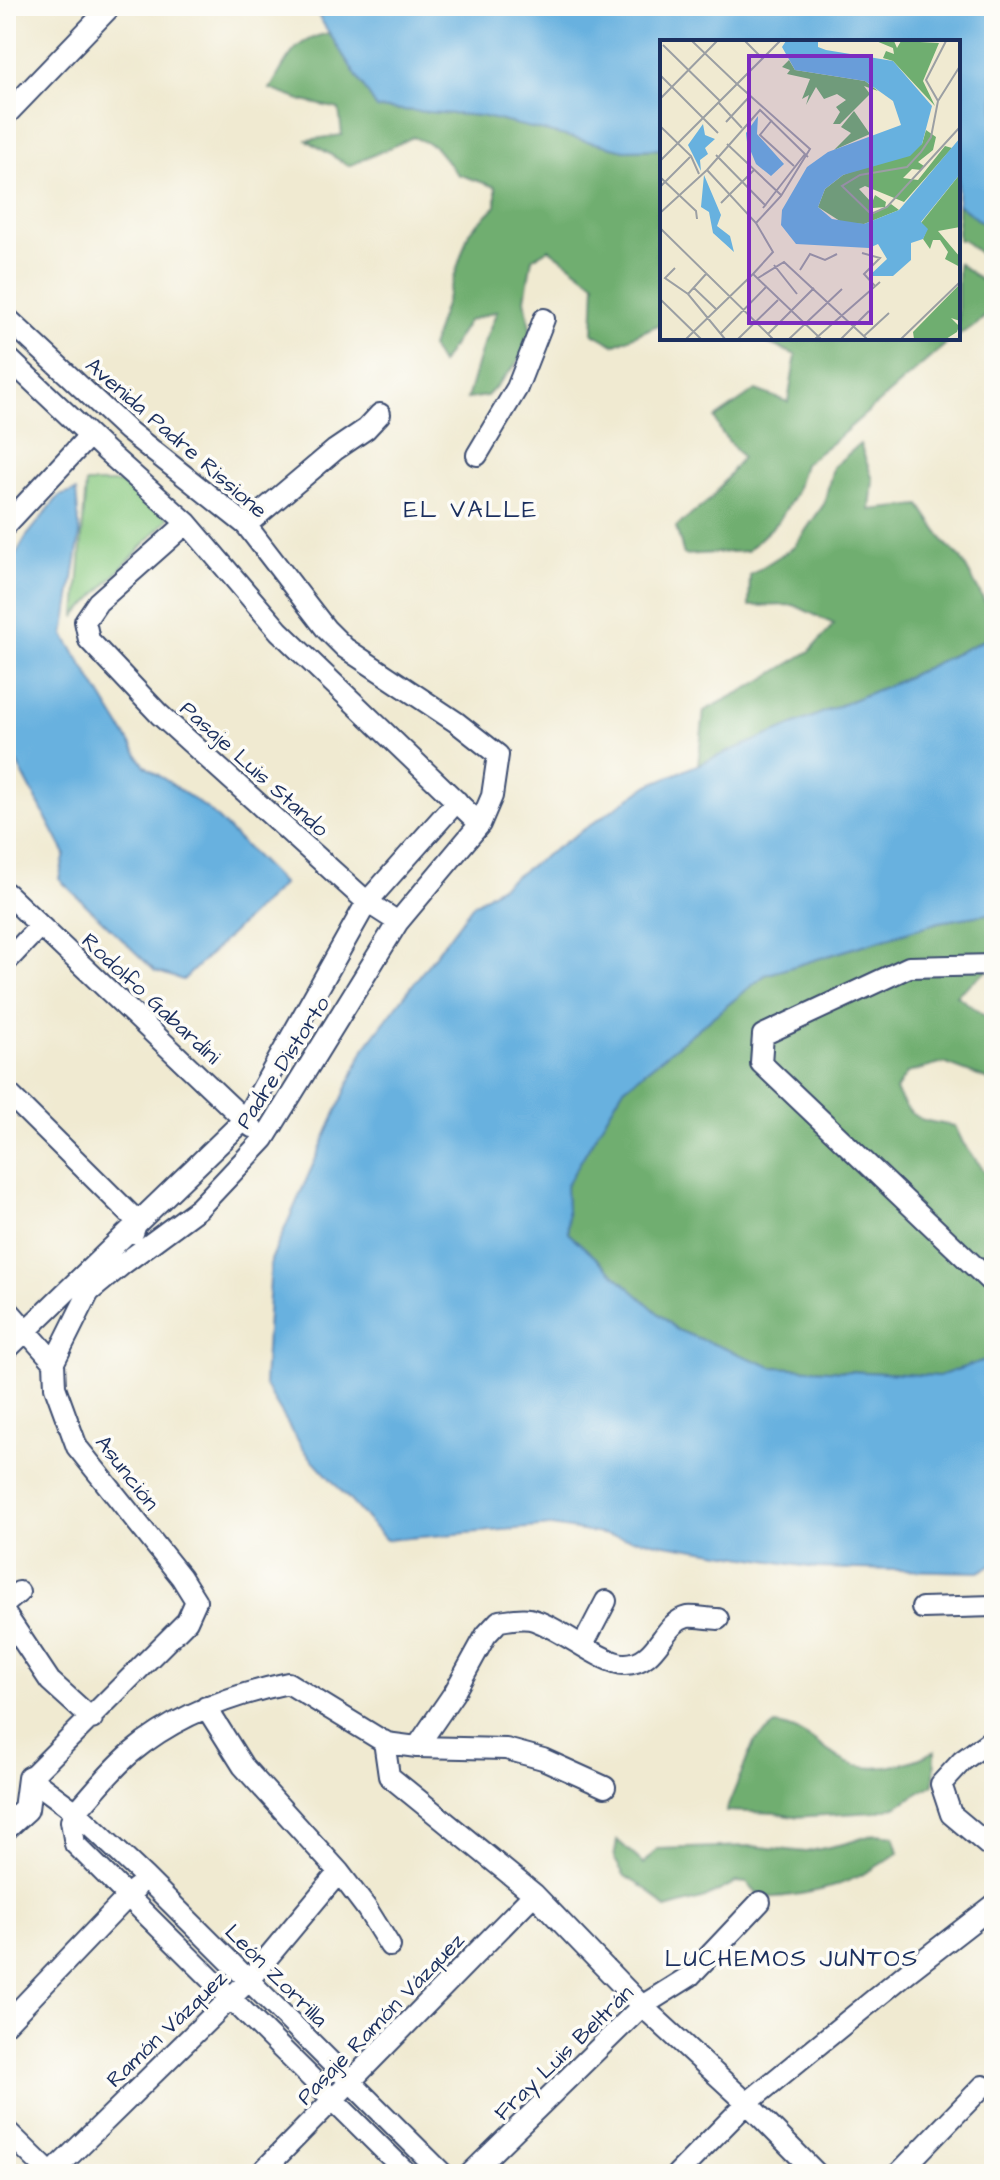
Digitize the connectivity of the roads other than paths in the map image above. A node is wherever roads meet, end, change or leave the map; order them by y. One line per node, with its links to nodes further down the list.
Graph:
1 (107, 7): 2 (street)
2 (6, 115)
3 (544, 319): 10 (street)
4 (8, 321): 7 (street, Avenida Padre Rissione)
5 (6, 356): 8 (street)
6 (380, 414): 13 (street)
7 (127, 430): 9 (street); 13 (street, Avenida Padre Rissione)
8 (89, 436): 9 (street); 12 (street)
9 (106, 451): 11 (street)
10 (477, 455)
11 (187, 523): 15 (street); 18 (street, Pasaje Luis Stando)
12 (6, 525)
13 (246, 525): 14 (street, Avenida Padre Rissione)
14 (492, 796): 16 (street, Padre Distorto)
15 (457, 801): 16 (street); 18 (street, Padre Distorto)
16 (480, 824): 19 (street, Padre Distorto)
17 (6, 893): 20 (street, Rodolfo Gabardini)
18 (367, 902): 19 (street, Pasaje Luis Stando); 24 (street, Padre Distorto)
19 (398, 922): 25 (street, Padre Distorto)
20 (40, 926): 21 (street); 24 (street, Rodolfo Gabardini)
21 (6, 962)
22 (994, 965): 28 (street)
23 (6, 1091): 26 (street)
24 (245, 1119): 25 (street, Rodolfo Gabardini); 26 (street, Padre Distorto)
25 (264, 1139): 27 (street, Padre Distorto)
26 (137, 1221): 27 (street); 30 (street, Padre Distorto)
27 (123, 1264): 32 (street, Padre Distorto)
28 (994, 1285)
29 (6, 1308): 30 (street)
30 (26, 1328): 31 (street, Padre Distorto); 32 (street)
31 (6, 1350)
32 (54, 1362): 40 (street, Asunción)
33 (606, 1601): 38 (street)
34 (994, 1606): 35 (street)
35 (922, 1608)
36 (6, 1615): 40 (street)
37 (718, 1619): 38 (street)
38 (583, 1645): 43 (street)
39 (206, 1707): 42 (street); 47 (street); 50 (street)
40 (92, 1719): 44 (street)
41 (994, 1738): 49 (street)
42 (384, 1741): 43 (street); 52 (street)
43 (417, 1747): 45 (street)
44 (30, 1778): 46 (main road); 47 (street, León Zorrilla); 48 (main road)
45 (605, 1787)
46 (6, 1790)
47 (76, 1812): 51 (street, León Zorrilla); 53 (street)
48 (6, 1827)
49 (994, 1850)
50 (339, 1872): 56 (street); 57 (street, Ramón Vázquez)
51 (145, 1877): 53 (street); 57 (street, León Zorrilla)
52 (534, 1894): 59 (street); 61 (street, Pasaje Ramón Vázquez)
53 (130, 1897): 58 (street); 60 (street)
54 (760, 1902): 59 (street, Fray Luis Beltrán)
55 (994, 1905): 64 (street)
56 (390, 1946)
57 (248, 1981): 58 (street, Ramón Vázquez); 61 (street, León Zorrilla)
58 (232, 1997): 63 (street); 66 (street, Ramón Vázquez)
59 (642, 2006): 64 (street); 70 (street, Fray Luis Beltrán)
60 (6, 2024)
61 (351, 2083): 63 (street, Pasaje Ramón Vázquez); 69 (street, León Zorrilla)
62 (983, 2086): 73 (street)
63 (335, 2100): 67 (street, Pasaje Ramón Vázquez); 68 (street)
64 (747, 2103): 71 (street); 72 (street)
65 (6, 2130): 66 (street)
66 (51, 2174)
67 (260, 2174)
68 (408, 2174)
69 (443, 2174)
70 (470, 2174)
71 (677, 2174)
72 (817, 2174)
73 (898, 2174)

